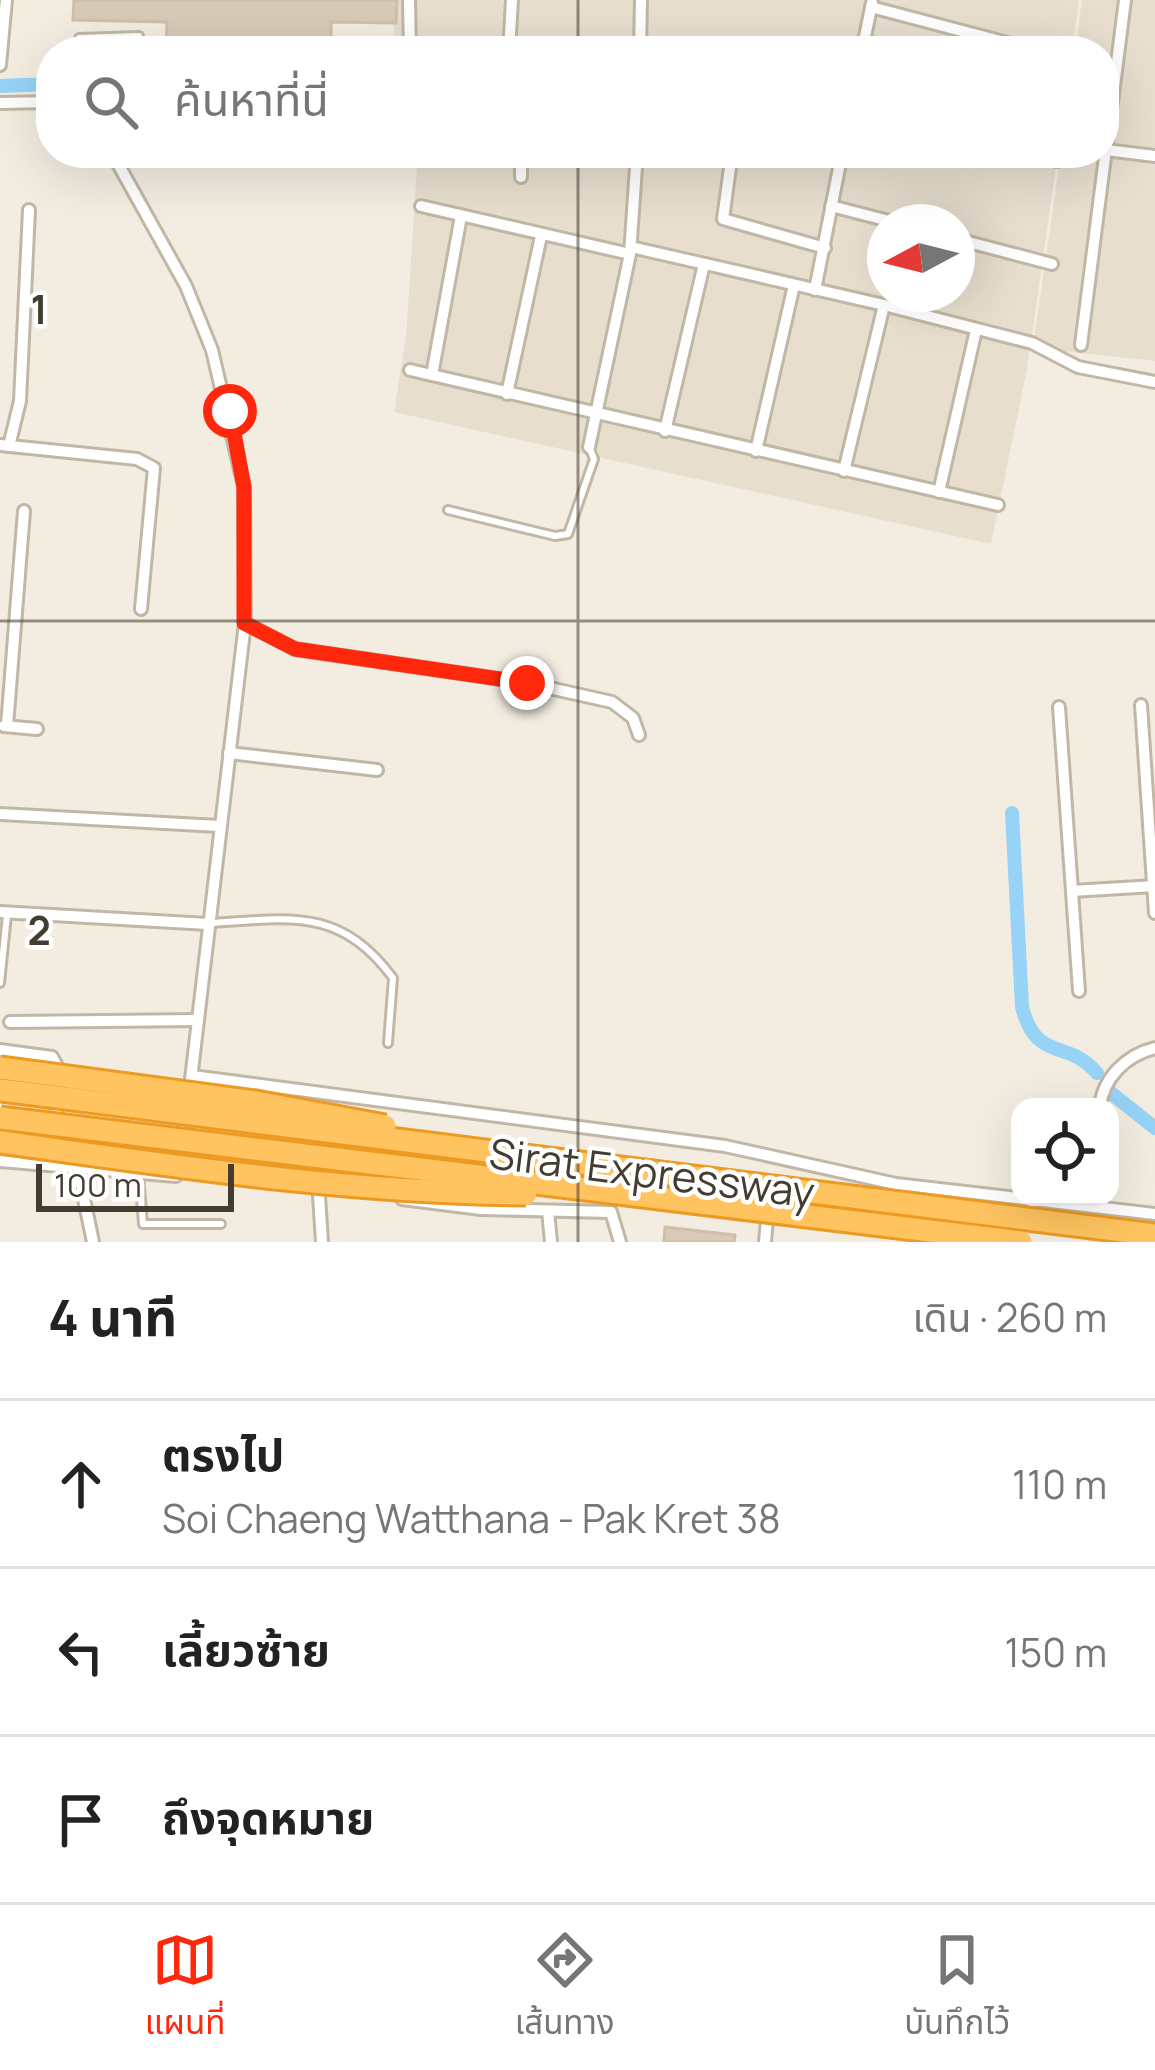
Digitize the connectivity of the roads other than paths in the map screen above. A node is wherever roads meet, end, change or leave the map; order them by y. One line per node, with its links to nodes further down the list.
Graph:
1 (6, 0): 13 (street)
2 (410, 0): 7 (street)
3 (512, 0): 8 (street)
4 (641, 0): 9 (street)
5 (1125, 0): 12 (street)
6 (872, 4): 10 (street); 11 (street)
7 (410, 36)
8 (510, 36)
9 (640, 36)
10 (865, 36)
11 (985, 36)
12 (1119, 47)
13 (0, 65)
14 (36, 102): 15 (street)
15 (0, 103)
16 (1119, 152): 17 (street)
17 (1155, 156)
18 (120, 168): 58 (street)
19 (521, 168): 24 (street)
20 (636, 168): 33 (street)
21 (730, 168): 32 (street)
22 (839, 168): 26 (street)
23 (1104, 168): 42 (street)
24 (521, 177)
25 (421, 206): 29 (street)
26 (831, 206): 28 (street); 32 (street)
27 (29, 210): 49 (street)
28 (867, 215)
29 (460, 216): 30 (street); 44 (street)
30 (541, 236): 33 (street); 46 (street)
31 (975, 244): 35 (street)
32 (825, 248): 37 (street)
33 (630, 251): 34 (street); 47 (street)
34 (704, 264): 36 (street); 48 (street)
35 (1052, 264)
36 (794, 285): 37 (street); 51 (street)
37 (815, 290): 38 (street)
38 (867, 301)
39 (882, 312): 52 (street)
40 (910, 312): 41 (street)
41 (976, 330): 45 (street); 53 (street)
42 (1081, 345)
43 (410, 370): 44 (street)
44 (432, 375): 46 (street)
45 (1155, 382)
46 (507, 394): 47 (street)
47 (597, 416): 48 (street); 50 (street)
48 (665, 431): 51 (street)
49 (4, 446): 57 (street)
50 (589, 447): 55 (lane)
51 (756, 451): 52 (street)
52 (844, 471): 53 (street)
53 (939, 492): 54 (street)
54 (998, 505)
55 (448, 510)
56 (24, 511): 59 (street)
57 (142, 609)
58 (244, 623): 64 (street); 65 (street)
59 (7, 633): 62 (street)
60 (1141, 705): 69 (street)
61 (1059, 707): 70 (street)
62 (4, 726): 63 (street)
63 (37, 729)
64 (639, 735)
65 (229, 753): 66 (street); 68 (street)
66 (376, 770)
67 (0, 814): 68 (street)
68 (219, 826): 73 (street)
69 (1154, 886): 70 (street); 72 (street)
70 (1072, 890): 75 (street)
71 (3, 912): 73 (street); 74 (lane)
72 (1155, 913)
73 (208, 924): 76 (street); 78 (lane)
74 (0, 983)
75 (1079, 991)
76 (198, 1019): 77 (street); 82 (street)
77 (10, 1022)
78 (388, 1042)
79 (1155, 1048): 86 (street)
80 (0, 1050): 84 (street)
81 (0, 1068): 93 (highway, bridge)
82 (192, 1076): 91 (street); 95 (street)
83 (0, 1078): 84 (street)
84 (60, 1085): 89 (street); 90 (street)
85 (0, 1090): 90 (highway, bridge)
86 (1101, 1098)
87 (0, 1108): 89 (street)
88 (0, 1118): 90 (highway, bridge)
89 (55, 1118): 90 (street); 97 (street)
90 (147, 1124): 91 (street); 93 (highway, Sirat Expressway, bridge); 101 (highway, Sirat Expressway, bridge)
91 (183, 1132): 94 (street); 103 (street)
92 (0, 1142): 101 (highway, bridge)
93 (513, 1155): 109 (highway, Sirat Expressway, bridge)
94 (179, 1157): 99 (street); 100 (street)
95 (773, 1157): 102 (street); 114 (street)
96 (0, 1161): 97 (street)
97 (48, 1166): 98 (street)
98 (78, 1170): 99 (street); 110 (street)
99 (139, 1174): 108 (lane)
100 (322, 1189): 106 (street); 111 (street)
101 (623, 1194): 115 (highway, Sirat Expressway, bridge)
102 (1011, 1194)
103 (761, 1199)
104 (1091, 1206): 116 (street)
105 (1116, 1206): 107 (street)
106 (548, 1211): 112 (street); 113 (street)
107 (1155, 1214)
108 (221, 1224)
109 (1155, 1234)
110 (93, 1242)
111 (322, 1242)
112 (551, 1242)
113 (620, 1242)
114 (764, 1242)
115 (1021, 1242)
116 (1089, 1242)

